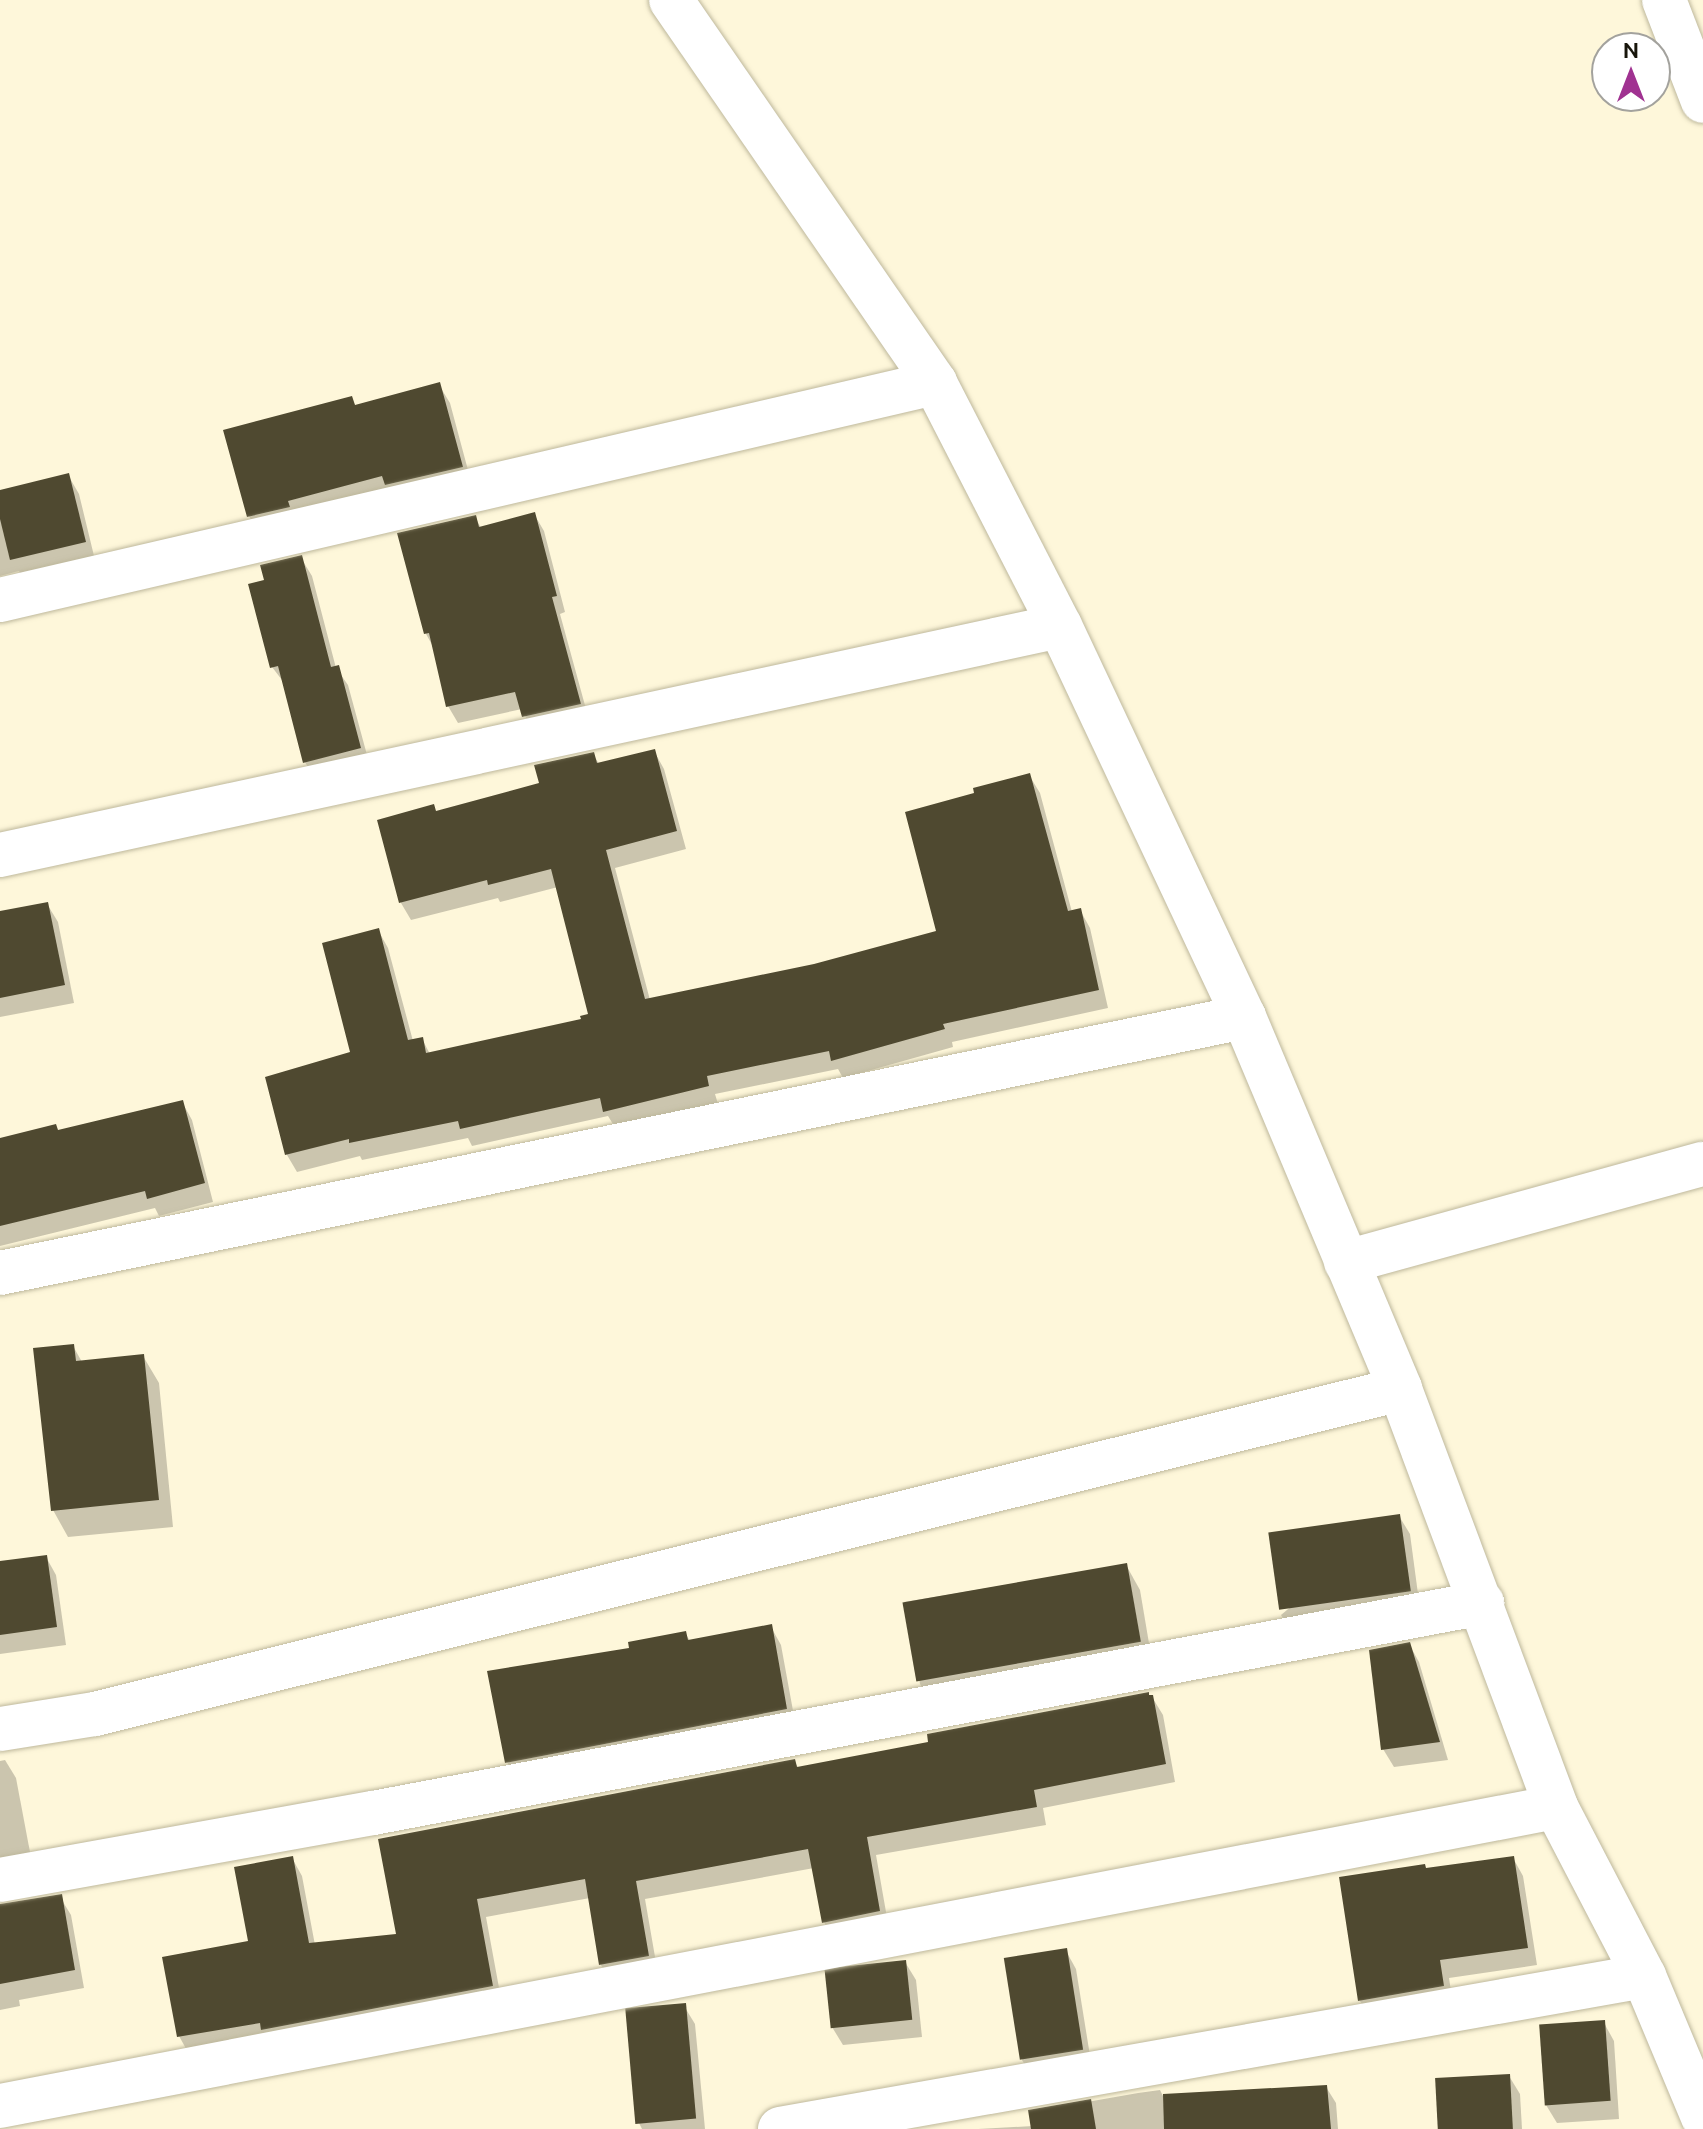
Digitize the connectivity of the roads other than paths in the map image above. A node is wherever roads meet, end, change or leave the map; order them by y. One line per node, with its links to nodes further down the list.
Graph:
1 (671, 0): 4 (street)
2 (1664, 0): 3 (street)
3 (1703, 101)
4 (935, 383): 5 (street); 6 (street)
5 (0, 600)
6 (1060, 626): 7 (street); 8 (street)
7 (0, 855)
8 (1244, 1017): 10 (street); 11 (street)
9 (1703, 1164): 10 (street)
10 (1346, 1262): 12 (street)
11 (0, 1273)
12 (1400, 1389): 13 (street); 14 (street)
13 (1482, 1603): 15 (street); 16 (street)
14 (0, 1729)
15 (1556, 1807): 17 (street); 18 (street)
16 (0, 1880)
17 (1644, 1976): 19 (street); 20 (street)
18 (0, 2106)
19 (1703, 2117)
20 (780, 2129)

